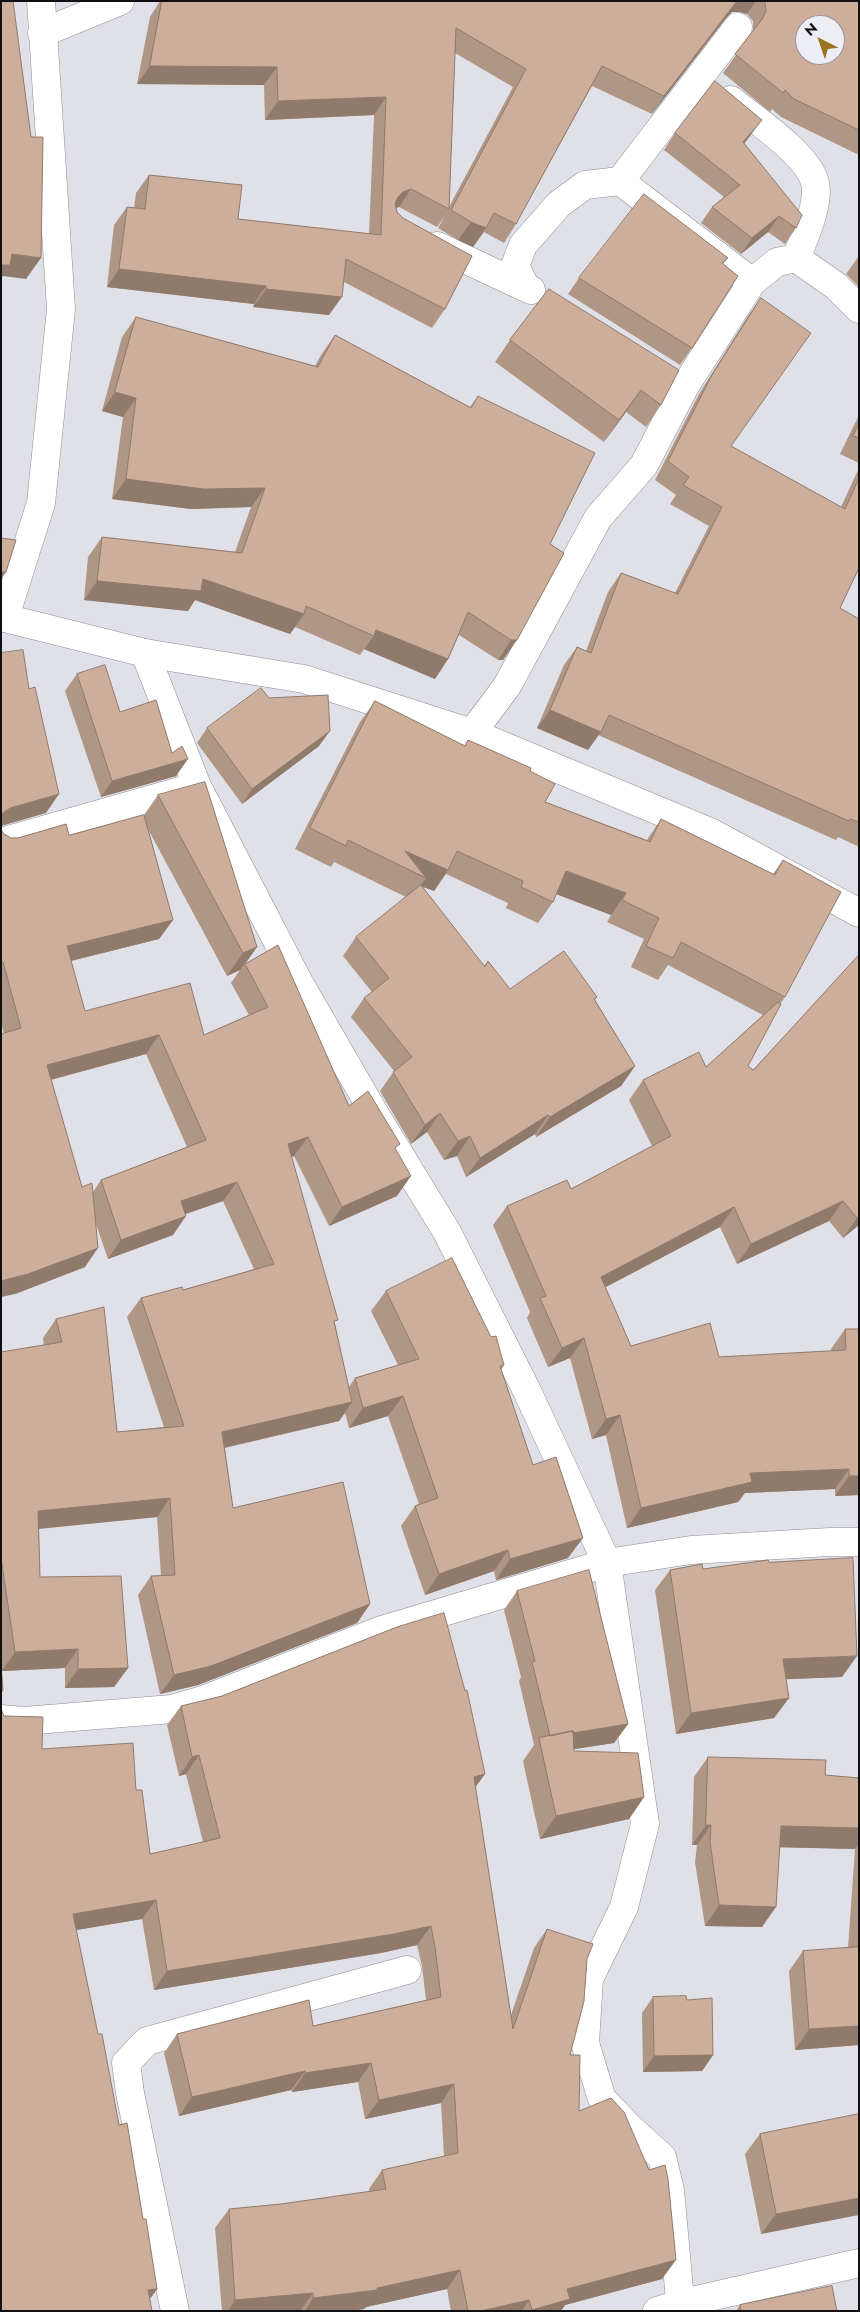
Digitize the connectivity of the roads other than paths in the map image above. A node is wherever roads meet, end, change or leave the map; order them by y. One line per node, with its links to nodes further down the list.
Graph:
1 (41, 1): 4 (street)
2 (120, 1): 4 (street)
3 (738, 27): 5 (street)
4 (42, 33): 15 (street)
5 (701, 75): 6 (street); 8 (street)
6 (620, 181): 9 (street); 10 (street)
7 (413, 232): 10 (street)
8 (796, 258): 9 (street); 12 (street)
9 (752, 282): 14 (street)
10 (525, 286): 11 (street)
11 (551, 302)
12 (859, 309)
13 (660, 370): 14 (street)
14 (685, 386): 17 (street)
15 (2, 617): 16 (street)
16 (145, 653): 17 (street); 18 (street)
17 (472, 733): 20 (street)
18 (197, 786): 19 (street); 22 (street)
19 (1, 842)
20 (859, 913)
21 (859, 1542): 22 (street)
22 (607, 1563): 23 (street); 26 (street)
23 (1, 1719)
24 (407, 1970): 27 (street)
25 (859, 2263): 26 (street)
26 (672, 2308)
27 (175, 2311)

